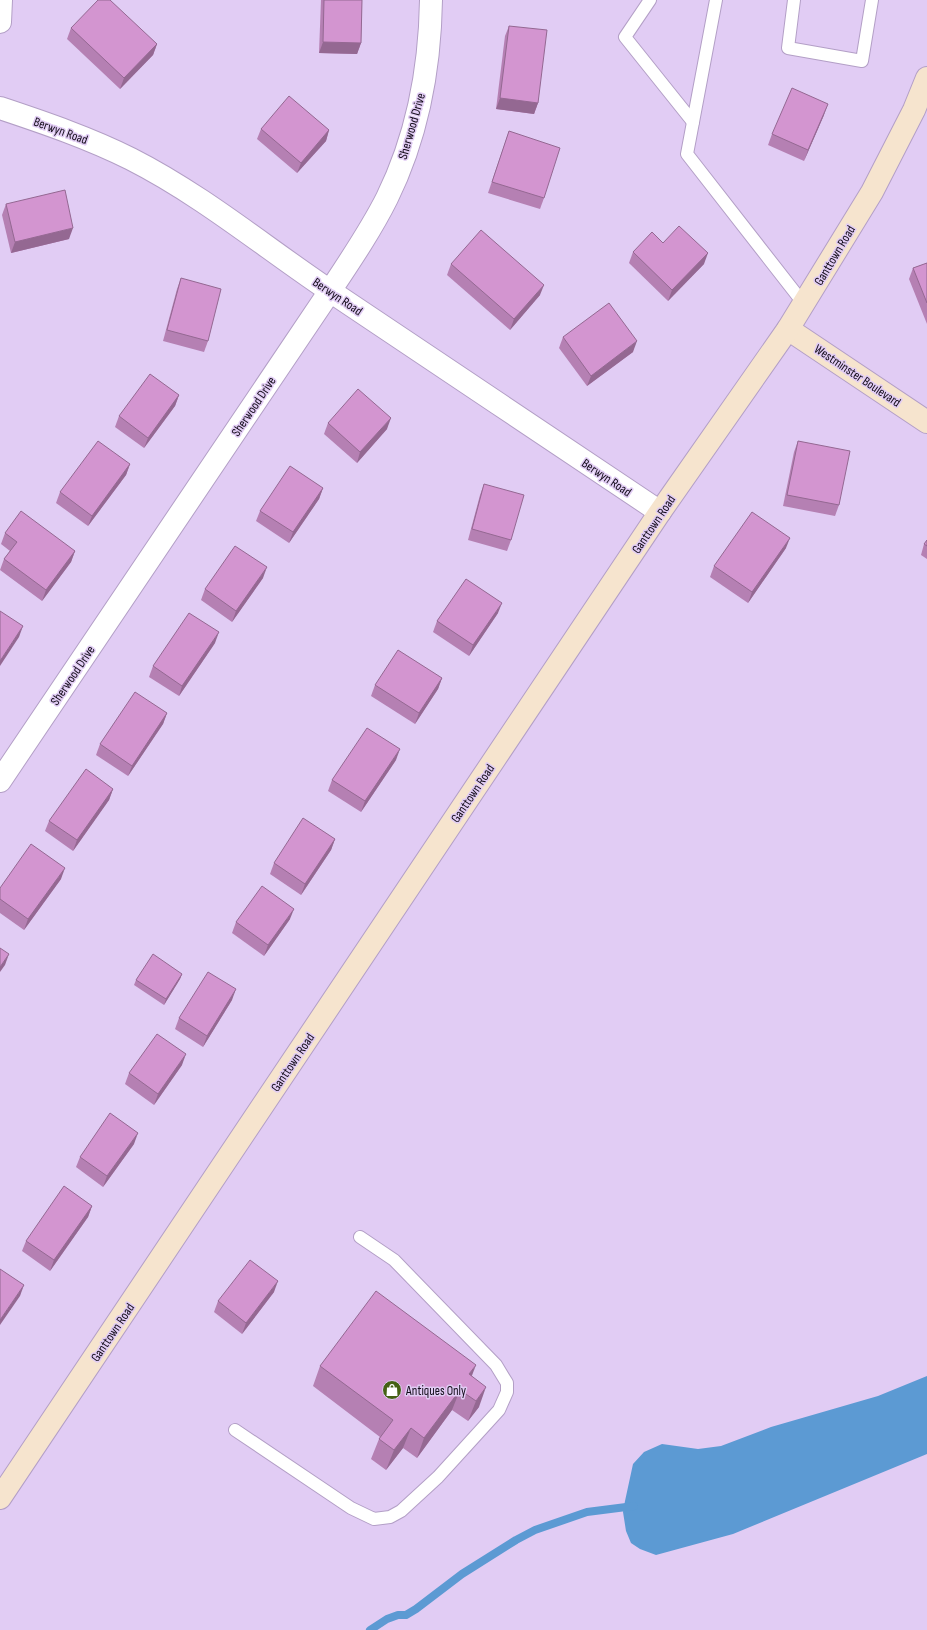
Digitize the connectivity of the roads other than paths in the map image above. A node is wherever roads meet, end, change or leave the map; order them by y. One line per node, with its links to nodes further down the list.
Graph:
1 (1, 0): 7 (street)
2 (431, 0): 11 (street, Sherwood Drive)
3 (650, 0): 10 (lane)
4 (716, 0): 10 (lane)
5 (794, 0): 6 (lane)
6 (872, 0)
7 (0, 22)
8 (927, 78): 12 (street, Ganttown Road)
9 (0, 108): 11 (street, Berwyn Road)
10 (693, 122): 12 (lane)
11 (330, 291): 15 (street, Berwyn Road); 16 (street, Sherwood Drive)
12 (804, 304): 13 (street, Ganttown Road)
13 (788, 329): 14 (street, Westminster Boulevard); 15 (street, Ganttown Road)
14 (927, 422)
15 (660, 512): 19 (street, Ganttown Road)
16 (0, 781)
17 (360, 1237): 18 (lane)
18 (235, 1430)
19 (0, 1498)

